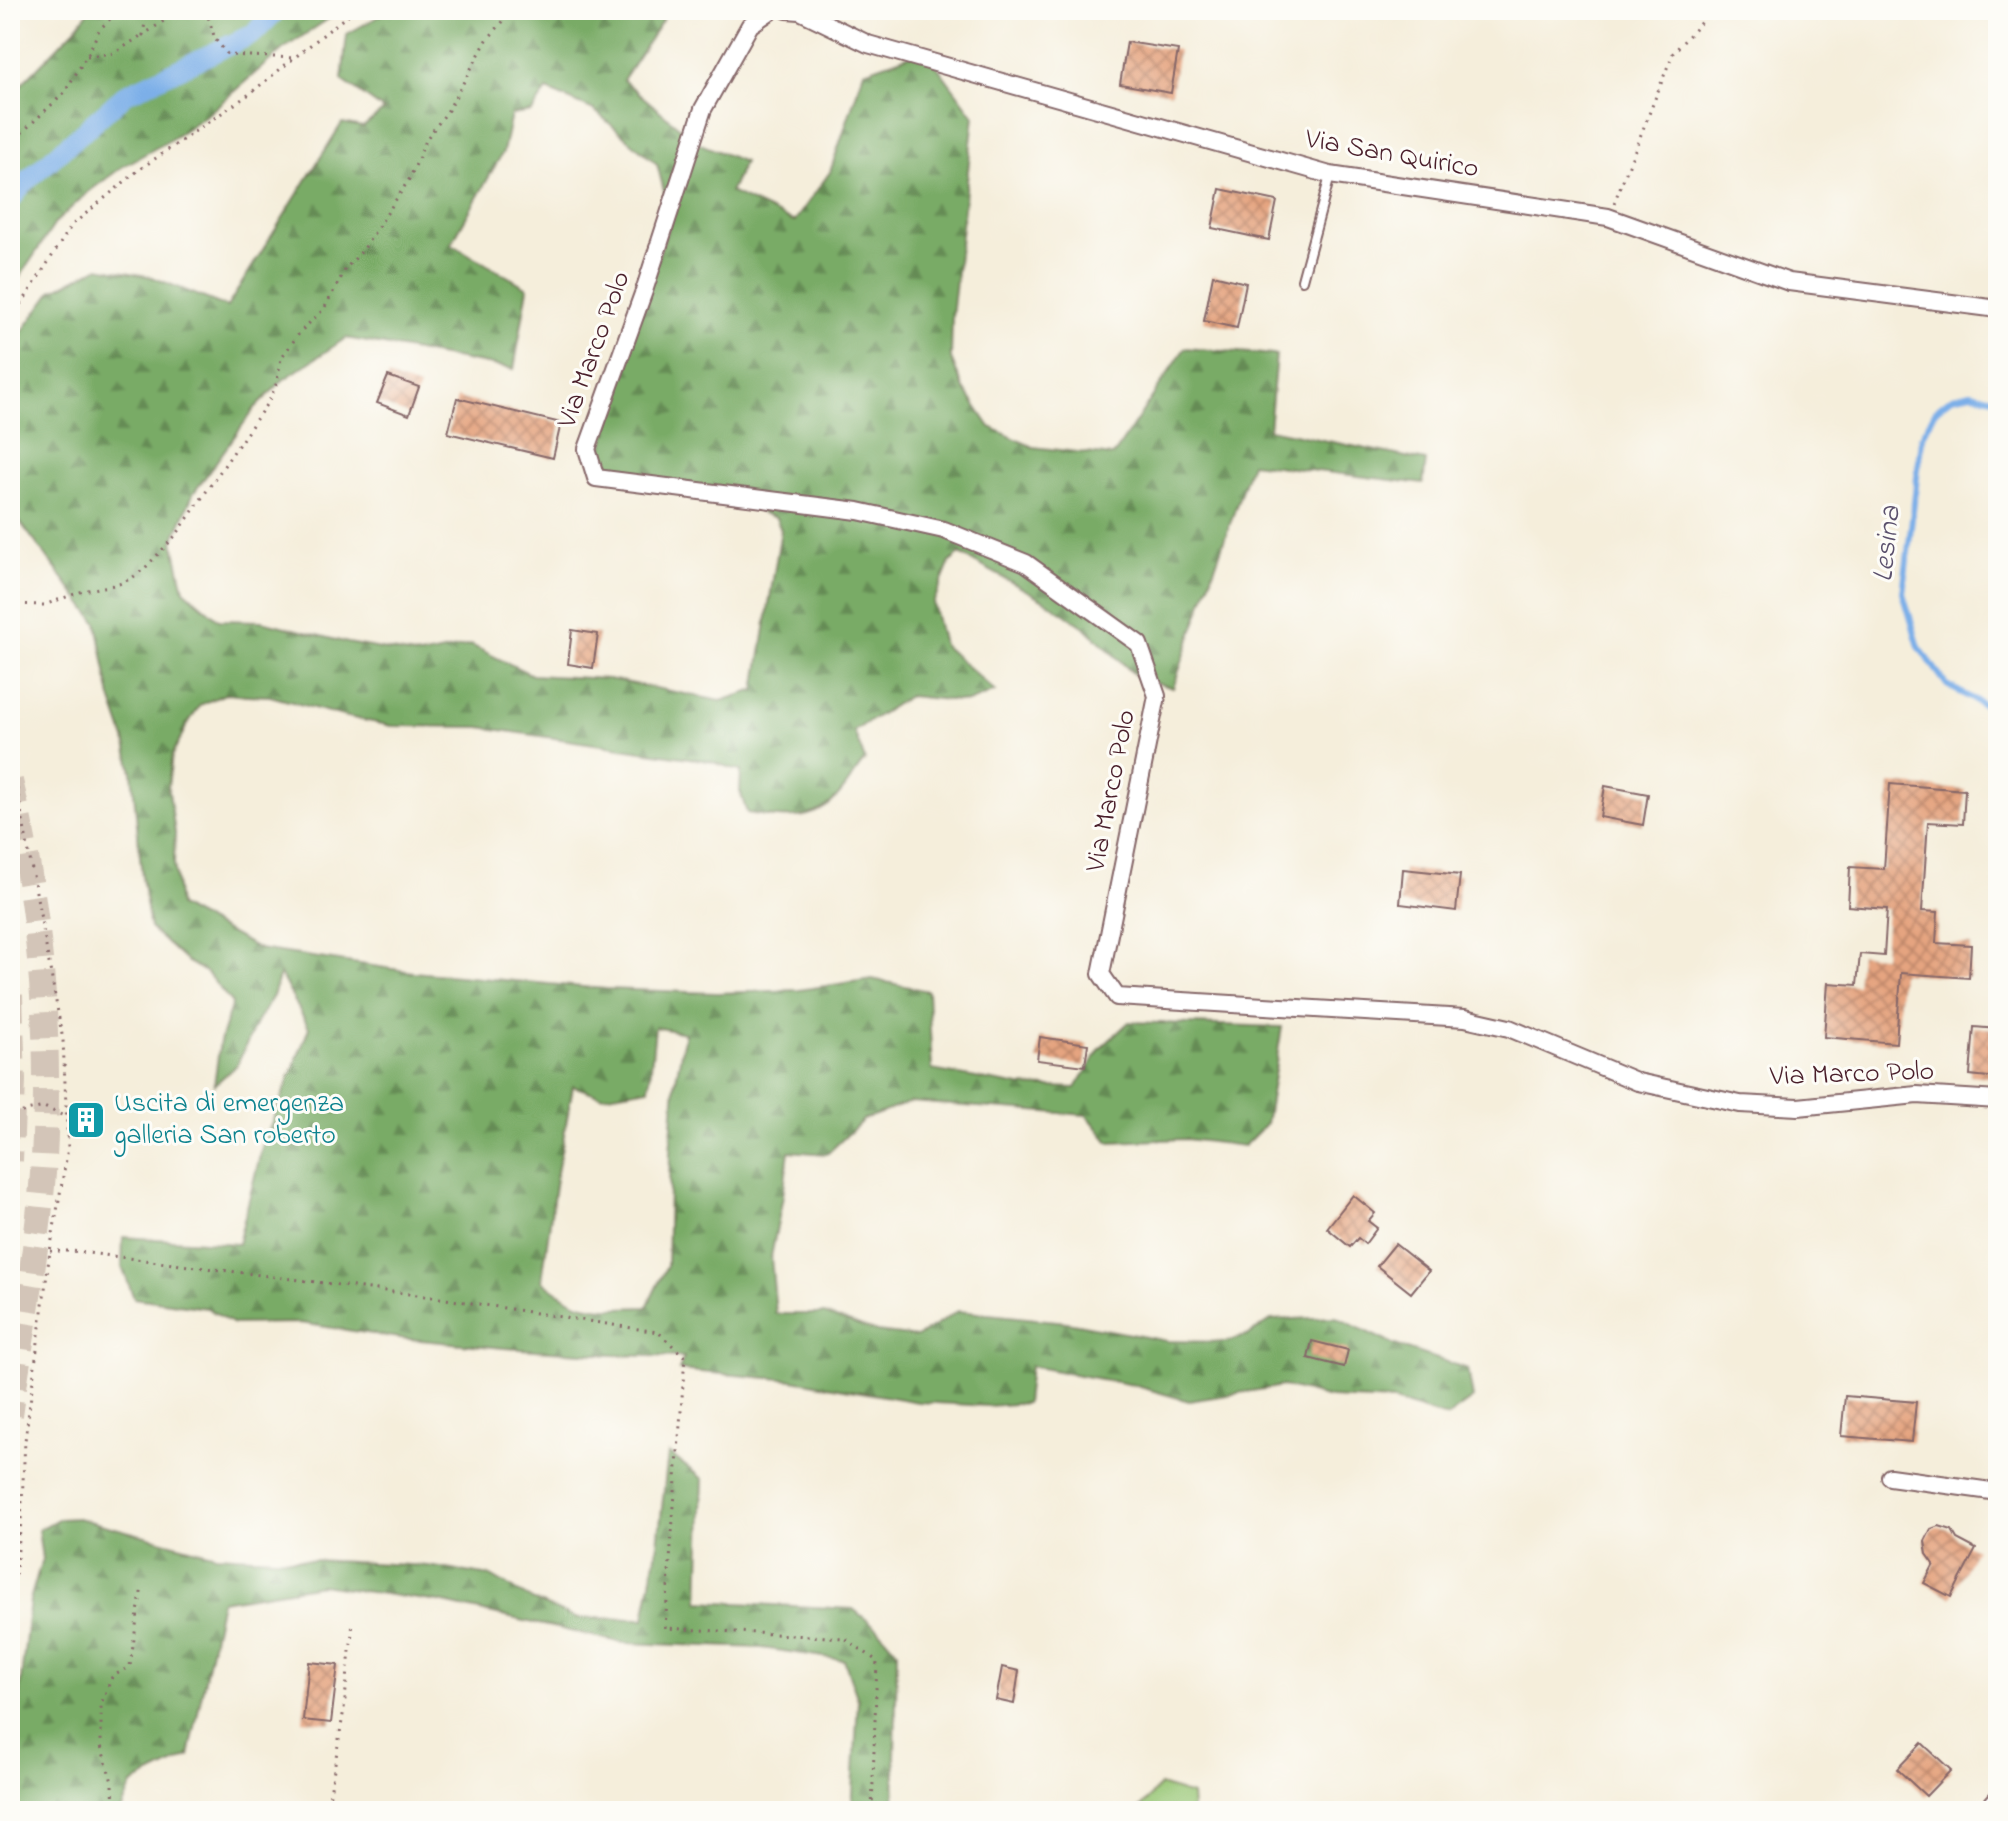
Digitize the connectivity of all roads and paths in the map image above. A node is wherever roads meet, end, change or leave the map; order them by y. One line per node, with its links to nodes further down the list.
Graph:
1 (119, 10): 11 (path)
2 (147, 10): 10 (path)
3 (180, 10): 10 (path)
4 (206, 10): 12 (path)
5 (354, 10): 12 (path)
6 (513, 10): 19 (path)
7 (772, 10): 21 (street, Via Marco Polo)
8 (787, 10): 14 (street, Via San Quirico)
9 (1712, 10): 15 (path)
10 (143, 35): 11 (path)
11 (87, 56): 13 (path)
12 (295, 58): 18 (path)
13 (10, 144)
14 (1330, 175): 15 (street, Via San Quirico); 16 (lane)
15 (1608, 217): 17 (street, Via San Quirico)
16 (1302, 280)
17 (1998, 309)
18 (10, 316)
19 (10, 604)
20 (10, 766): 23 (path)
21 (1998, 1100)
22 (10, 1104): 23 (path)
23 (66, 1117): 24 (path)
24 (50, 1251): 28 (path); 33 (path)
25 (1890, 1477): 26 (street)
26 (1998, 1492)
27 (142, 1586): 31 (path)
28 (10, 1622)
29 (353, 1622): 32 (path)
30 (1998, 1802): 34 (main road)
31 (114, 1811)
32 (327, 1811)
33 (872, 1811)
34 (1990, 1811)

